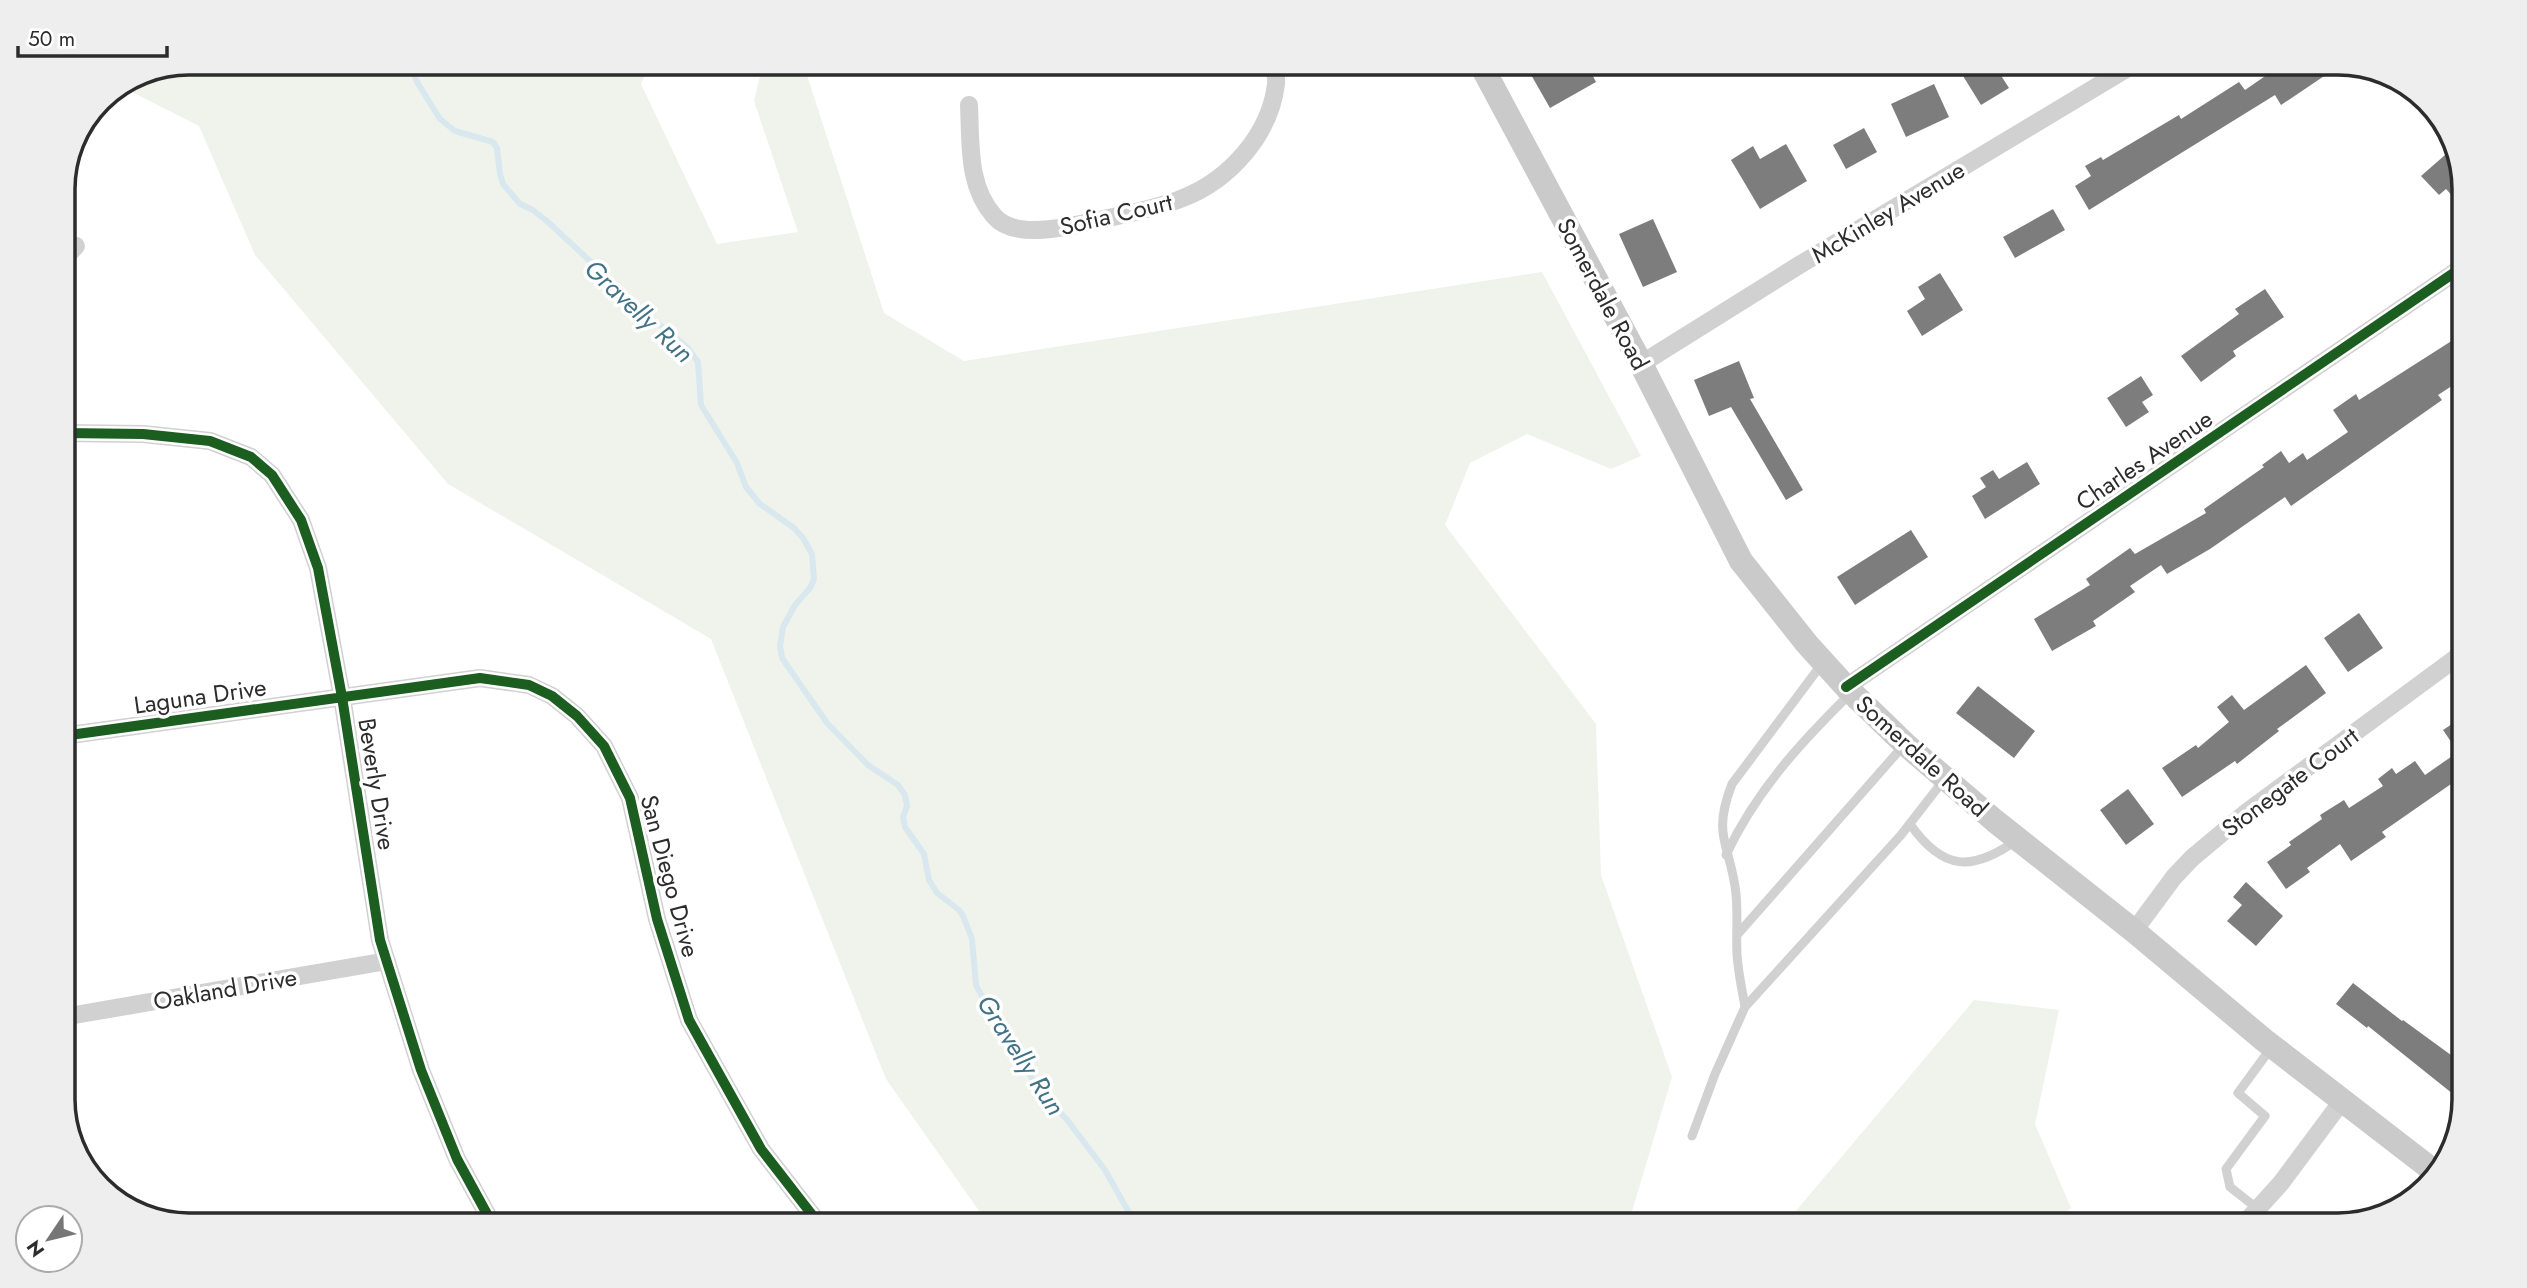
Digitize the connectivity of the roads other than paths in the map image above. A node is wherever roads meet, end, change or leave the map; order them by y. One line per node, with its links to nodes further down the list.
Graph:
1 (1275, 75): 4 (street, Sofia Court)
2 (1486, 75): 6 (main road, Somerdale Road)
3 (2116, 75): 6 (street, McKinley Avenue)
4 (969, 106)
5 (2452, 274): 10 (street, Charles Avenue)
6 (1641, 364): 9 (main road, Somerdale Road)
7 (75, 433): 11 (street, Beverly Drive)
8 (2452, 661): 18 (street, Stonegate Court)
9 (1824, 662): 10 (main road, Somerdale Road); 17 (lane)
10 (1849, 690): 13 (main road, Somerdale Road); 17 (lane)
11 (342, 697): 12 (street, Laguna Drive); 20 (street, Beverly Drive); 29 (street, San Diego Drive)
12 (75, 734)
13 (1905, 744): 14 (main road, Somerdale Road); 19 (lane)
14 (1947, 777): 15 (lane); 16 (main road, Somerdale Road)
15 (1910, 824): 16 (lane); 21 (lane)
16 (2019, 839): 18 (main road, Somerdale Road)
17 (1726, 855): 19 (lane)
18 (2134, 931): 23 (main road, Somerdale Road)
19 (1737, 935): 21 (lane)
20 (387, 961): 22 (street, Oakland Drive); 28 (street, Beverly Drive)
21 (1745, 1007): 25 (lane)
22 (75, 1015)
23 (2272, 1046): 24 (main road, Somerdale Road); 27 (lane)
24 (2342, 1101): 26 (main road, Somerdale Road); 27 (street)
25 (1692, 1136)
26 (2429, 1167)
27 (2258, 1209): 30 (street)
28 (486, 1213)
29 (811, 1213)
30 (2254, 1213)

